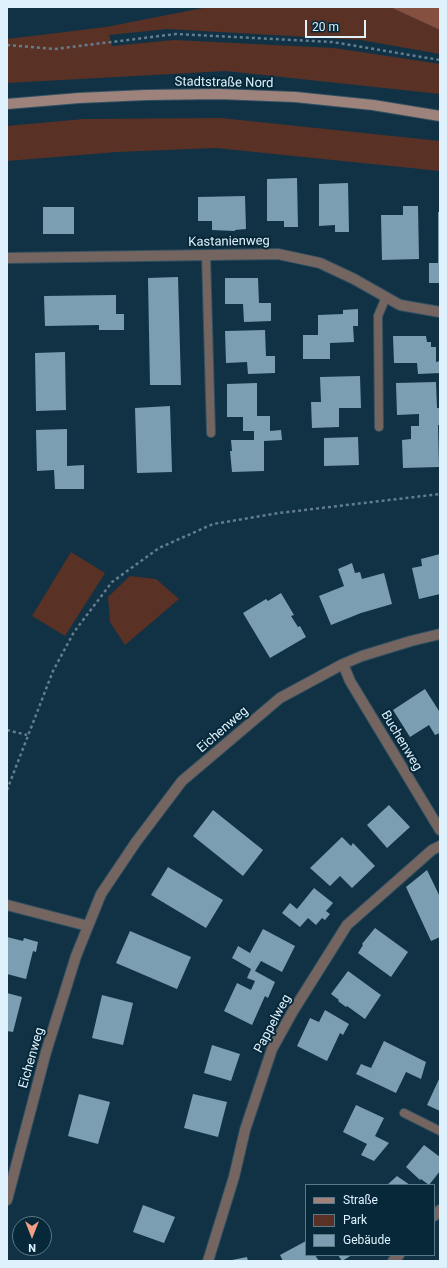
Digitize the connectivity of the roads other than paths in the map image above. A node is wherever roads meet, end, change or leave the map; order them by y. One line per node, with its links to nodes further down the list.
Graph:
1 (7, 104): 2 (main road, Stadtstraße Nord)
2 (440, 116)
3 (206, 255): 4 (street, Kastanienweg); 5 (street, Kastanienweg); 8 (lane)
4 (7, 258)
5 (386, 297): 6 (street, Kastanienweg); 7 (lane)
6 (440, 312)
7 (379, 426)
8 (211, 433)
9 (440, 634): 10 (street, Eichenweg)
10 (343, 664): 11 (street, Buchenweg); 14 (street, Eichenweg)
11 (440, 830)
12 (440, 846): 18 (street, Pappelweg)
13 (7, 905): 14 (street)
14 (88, 926): 17 (street, Eichenweg)
15 (404, 1113): 16 (lane)
16 (440, 1131)
17 (7, 1200)
18 (208, 1261)

